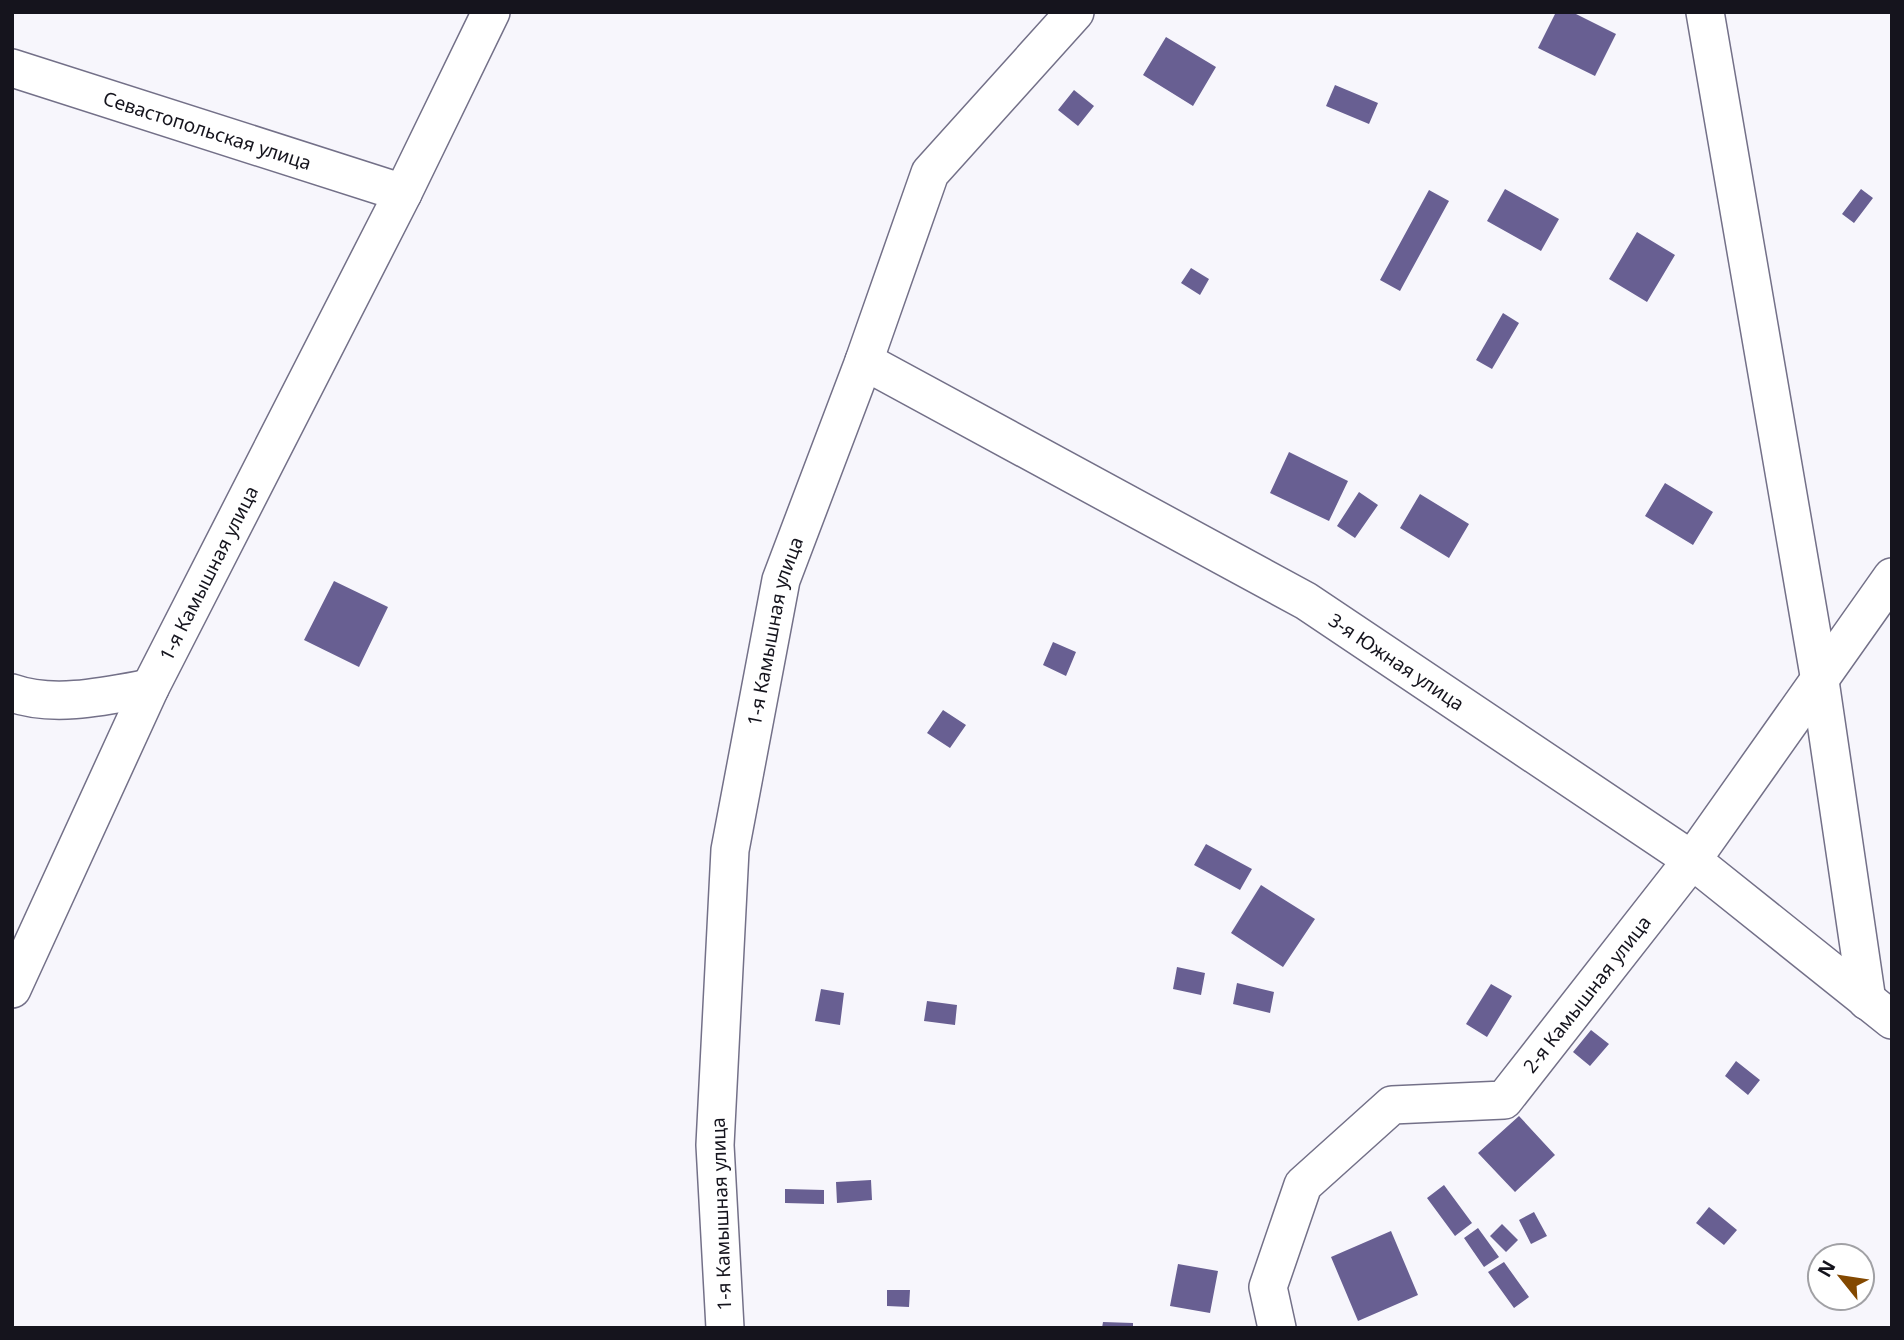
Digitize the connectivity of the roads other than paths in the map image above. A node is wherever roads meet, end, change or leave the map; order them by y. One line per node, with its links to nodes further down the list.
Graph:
1 (491, 12): 5 (street, 1-я Камышная улица)
2 (1075, 12): 6 (street, 1-я Камышная улица)
3 (1705, 12): 8 (street)
4 (12, 68): 5 (street, Севастопольская улица)
5 (403, 193): 9 (street, 1-я Камышная улица)
6 (864, 361): 11 (street, 3-я Южная улица); 14 (street, 1-я Камышная улица)
7 (1892, 577): 8 (street, 2-я Камышная улица)
8 (1820, 681): 11 (street, 2-я Камышная улица); 13 (street)
9 (150, 688): 10 (street); 12 (street, 1-я Камышная улица)
10 (12, 693)
11 (1692, 860): 13 (street, 3-я Южная улица); 15 (street, 2-я Камышная улица)
12 (12, 989)
13 (1880, 1010)
14 (725, 1328)
15 (1277, 1328)

